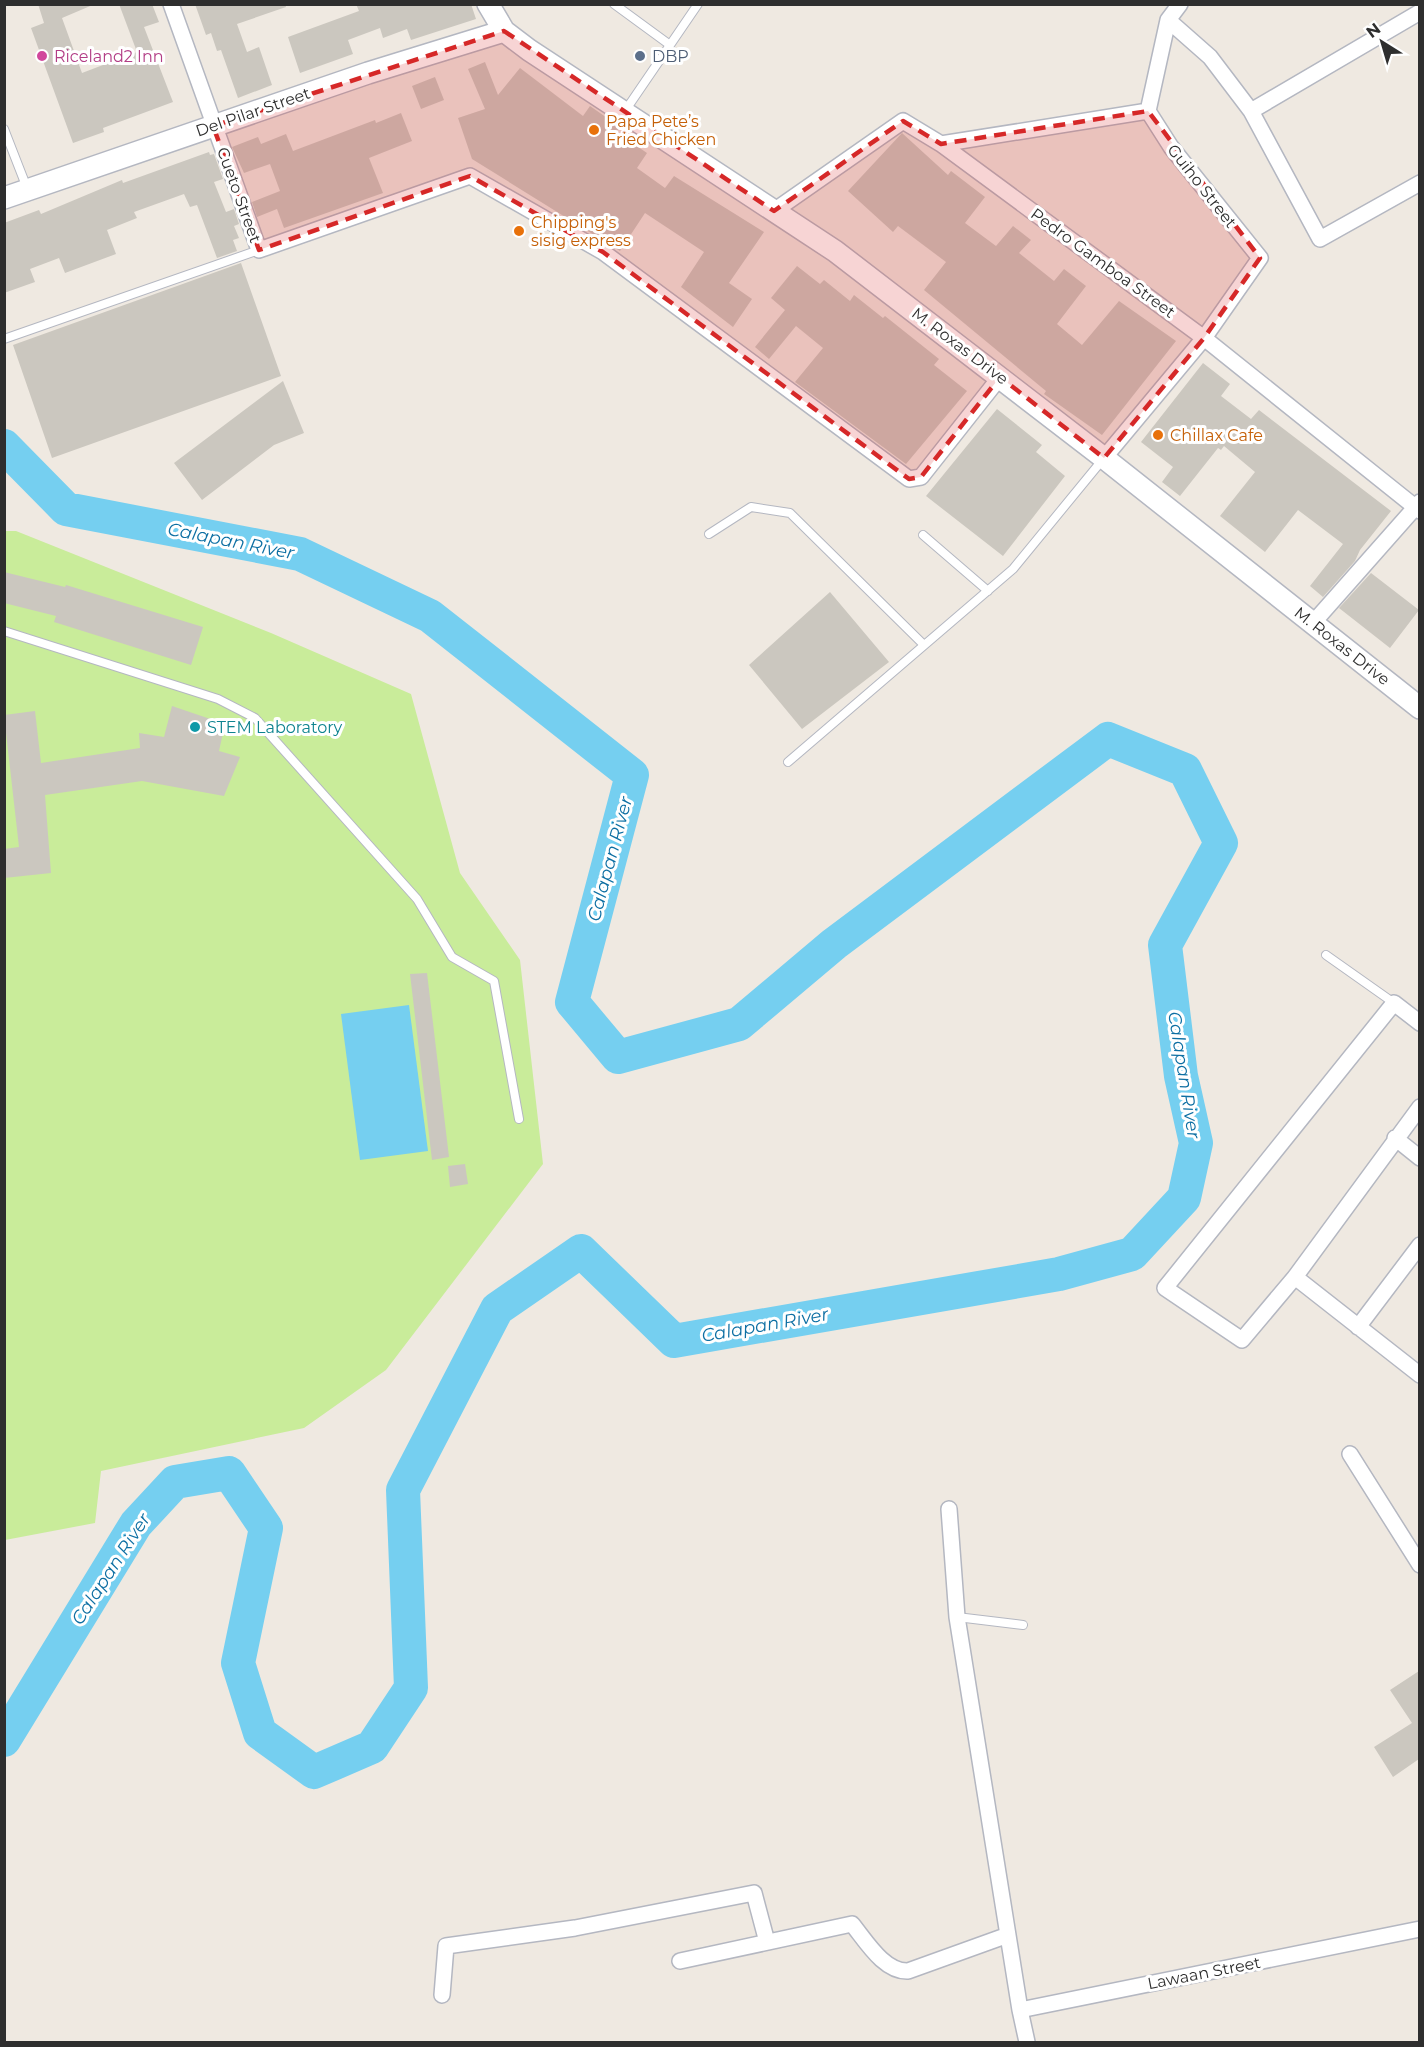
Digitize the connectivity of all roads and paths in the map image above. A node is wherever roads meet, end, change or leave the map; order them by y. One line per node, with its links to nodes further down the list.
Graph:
1 (171, 4): 13 (street, Cueto Street)
2 (488, 4): 8 (main road, M. Roxas Drive)
3 (614, 4): 9 (lane)
4 (698, 4): 9 (lane)
5 (1180, 4): 7 (street)
6 (1419, 12): 11 (street)
7 (1168, 21): 10 (street); 11 (street)
8 (504, 31): 12 (main road, M. Roxas Drive); 13 (main road, Del Pilar Street)
9 (670, 45): 12 (lane)
10 (1148, 111): 15 (street); 21 (street, Guiho Street)
11 (1251, 111): 16 (street)
12 (624, 112): 19 (main road, M. Roxas Drive)
13 (213, 126): 17 (main road, Del Pilar Street); 20 (street, Cueto Street)
14 (4, 129): 17 (lane)
15 (941, 144): 19 (street, Pedro Gamboa Street); 21 (street, Pedro Gamboa Street)
16 (1419, 183)
17 (27, 189): 18 (main road, Del Pilar Street)
18 (4, 198)
19 (774, 211): 23 (main road, M. Roxas Drive)
20 (259, 250): 22 (lane); 23 (street)
21 (1204, 338): 24 (street); 25 (street, Pedro Gamboa Street)
22 (4, 339)
23 (1000, 377): 24 (main road, M. Roxas Drive)
24 (1104, 458): 28 (lane); 29 (main road, M. Roxas Drive)
25 (1418, 507): 29 (street)
26 (709, 534): 31 (lane)
27 (923, 535): 28 (lane)
28 (988, 591): 31 (lane)
29 (1313, 623): 32 (main road, M. Roxas Drive)
30 (4, 631): 38 (lane)
31 (924, 645): 33 (lane)
32 (1419, 708)
33 (788, 762)
34 (1326, 955): 35 (lane)
35 (1394, 1003): 36 (street); 42 (street)
36 (1419, 1023)
37 (1419, 1107): 39 (street)
38 (519, 1119)
39 (1395, 1138): 40 (street); 42 (street)
40 (1419, 1158)
41 (1419, 1245): 43 (street)
42 (1294, 1277): 43 (street)
43 (1358, 1327): 44 (street)
44 (1419, 1375)
45 (1350, 1454): 47 (street)
46 (949, 1509): 48 (street)
47 (1419, 1565)
48 (957, 1617): 49 (lane); 51 (street)
49 (1023, 1625)
50 (1419, 1929): 55 (street, Lawaan Street)
51 (1008, 1935): 52 (street); 55 (street)
52 (767, 1942): 53 (street); 54 (street)
53 (680, 1961)
54 (442, 1995)
55 (1020, 2010): 56 (street)
56 (1027, 2043)

